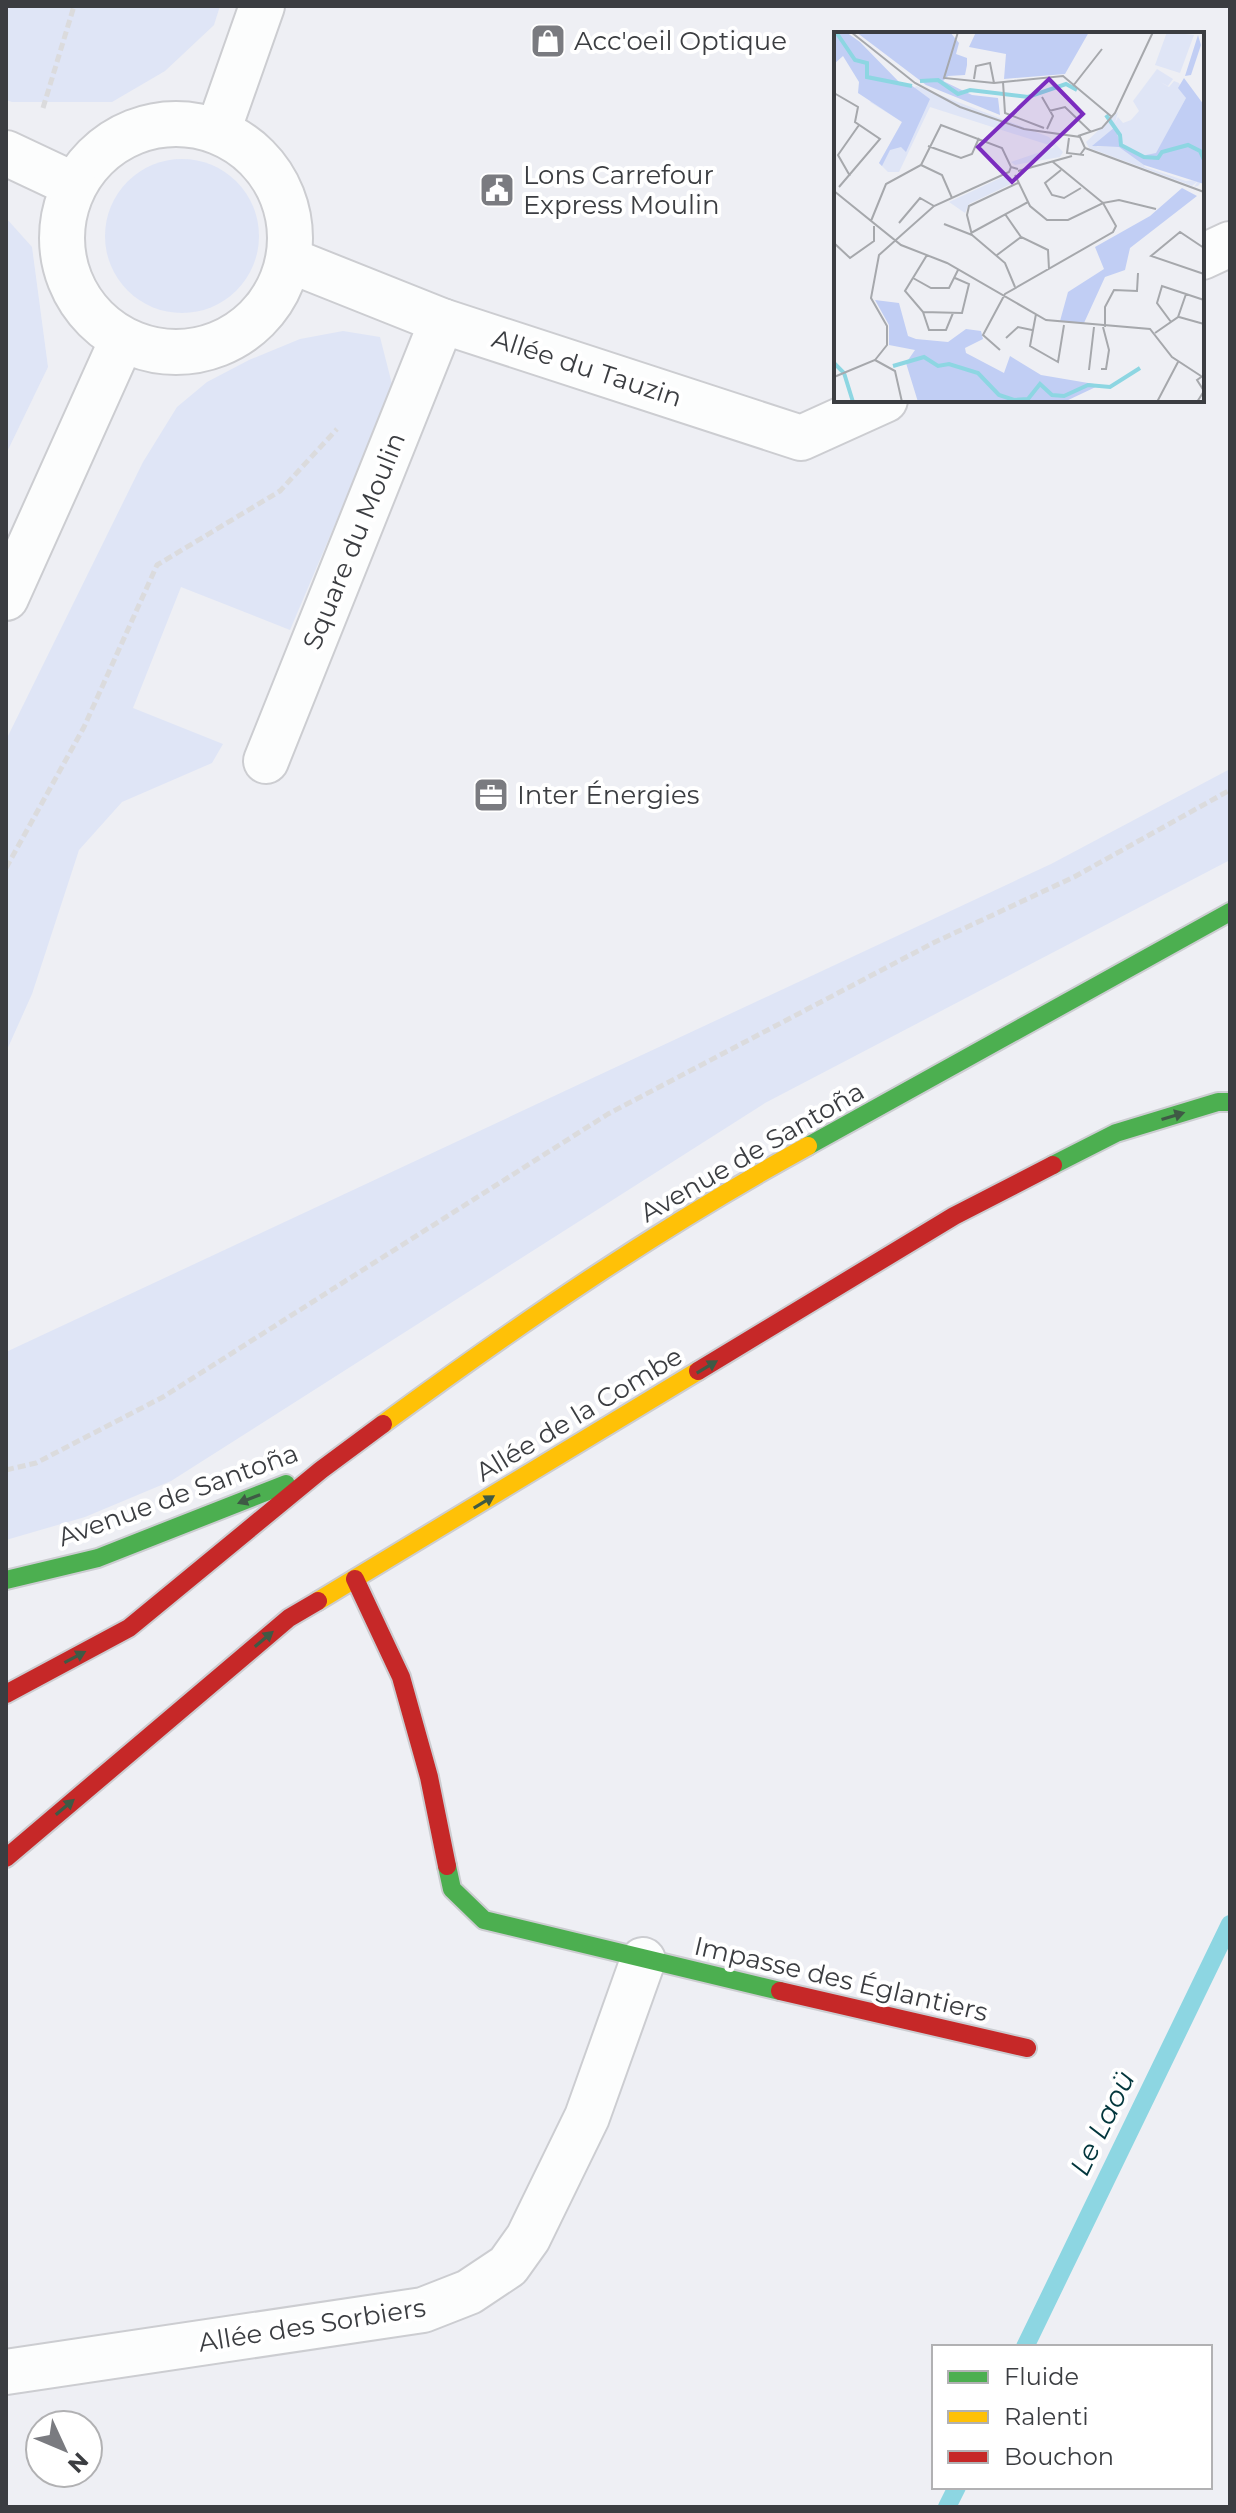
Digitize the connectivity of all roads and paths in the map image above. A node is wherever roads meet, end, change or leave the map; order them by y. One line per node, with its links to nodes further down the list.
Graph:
1 (74, 6): 3 (path)
2 (262, 6): 4 (street)
3 (41, 113)
4 (218, 131): 6 (street); 9 (street)
5 (6, 153): 6 (street)
6 (74, 185): 11 (street)
7 (1230, 244): 8 (street)
8 (1204, 256)
9 (289, 260): 10 (street, Allée du Tauzin); 11 (street)
10 (442, 321): 12 (street, Allée du Tauzin); 15 (street, Square du Moulin)
11 (122, 340): 14 (street)
12 (881, 402)
13 (339, 426): 17 (path)
14 (6, 598)
15 (266, 761)
16 (1230, 790): 20 (path)
17 (6, 868)
18 (1230, 912): 21 (street, Avenue de Santoña)
19 (1230, 1102): 22 (street, Allée de la Combe, one-way to 19)
20 (6, 1470)
21 (321, 1470): 23 (street, Avenue de Santoña, one-way to 23); 24 (street, Avenue de Santoña, one-way to 21)
22 (355, 1579): 25 (street, Allée de la Combe, one-way to 22); 26 (street)
23 (6, 1580)
24 (6, 1694)
25 (6, 1858)
26 (643, 1960): 27 (street, Impasse des Églantiers); 28 (street, Allée des Sorbiers)
27 (1027, 2048)
28 (6, 2372)

